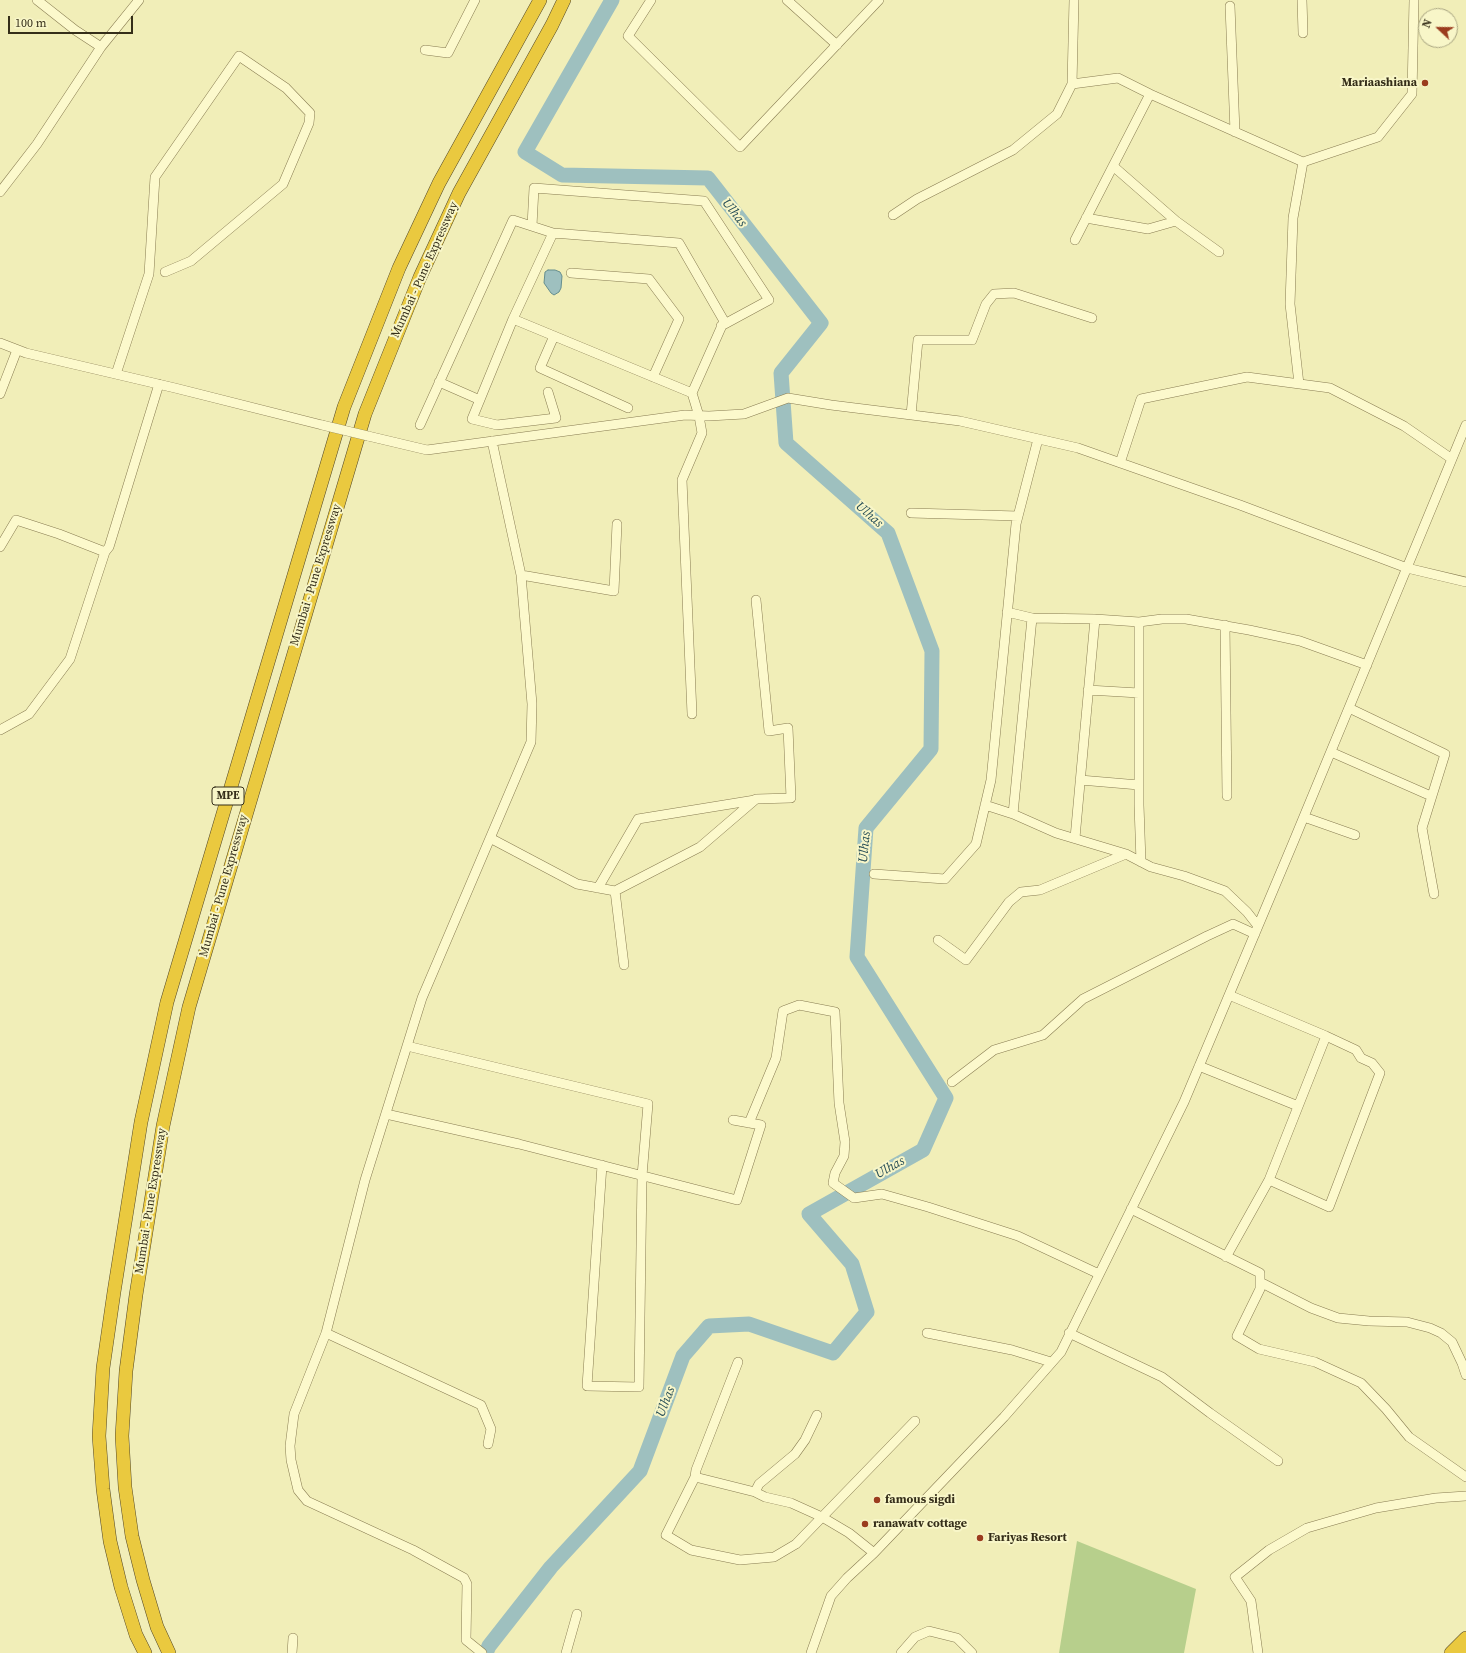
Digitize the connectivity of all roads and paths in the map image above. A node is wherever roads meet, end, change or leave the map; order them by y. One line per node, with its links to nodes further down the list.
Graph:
1 (37, 0): 15 (street)
2 (139, 0): 15 (street)
3 (475, 0): 16 (street)
4 (540, 0): 132 (highway, Mumbai - Pune Expressway / MPE)
5 (564, 0): 133 (highway, Mumbai - Pune Expressway / MPE)
6 (651, 0): 14 (street)
7 (786, 0): 14 (street)
8 (879, 0): 14 (street)
9 (1074, 0): 17 (street)
10 (1302, 0): 13 (street)
11 (1414, 0): 20 (street)
12 (1230, 6): 19 (street)
13 (1302, 34)
14 (837, 44)
15 (101, 47): 22 (street)
16 (425, 50)
17 (1072, 84): 18 (street); 23 (street)
18 (1150, 94): 19 (street); 21 (street)
19 (1235, 132): 20 (street)
20 (1304, 162): 42 (street)
21 (1113, 166): 24 (street); 25 (street)
22 (0, 192)
23 (893, 215)
24 (1086, 218): 25 (street); 28 (street)
25 (1176, 221): 29 (street)
26 (532, 226): 27 (street); 34 (street); 40 (street)
27 (553, 233): 33 (street); 34 (street)
28 (1075, 240)
29 (1219, 252)
30 (165, 272): 38 (street)
31 (571, 273): 39 (street)
32 (1092, 318): 48 (street)
33 (513, 319): 35 (street); 46 (street)
34 (722, 326): 44 (street)
35 (554, 336): 39 (street); 47 (street)
36 (0, 343): 37 (street)
37 (17, 350): 38 (street); 45 (street)
38 (116, 374): 41 (street)
39 (653, 377): 44 (street)
40 (439, 382): 46 (street); 50 (street)
41 (159, 384): 53 (street, bridge); 60 (street)
42 (1299, 384): 54 (street); 55 (street)
43 (548, 392): 46 (street)
44 (692, 393): 49 (street)
45 (0, 394)
46 (480, 400)
47 (628, 408)
48 (911, 415): 49 (street); 52 (street)
49 (699, 416): 53 (street); 74 (street)
50 (420, 425)
51 (1466, 425): 54 (street)
52 (1038, 439): 55 (street); 57 (street)
53 (492, 441): 62 (street)
54 (1452, 459): 61 (street)
55 (1120, 463): 61 (street)
56 (911, 513): 57 (street)
57 (1018, 516): 65 (street)
58 (617, 524): 62 (street)
59 (0, 548): 60 (street)
60 (105, 552): 75 (street)
61 (1407, 568): 63 (street); 70 (street)
62 (521, 575): 86 (street)
63 (1466, 582)
64 (756, 600): 81 (street)
65 (1007, 612): 66 (street); 82 (street)
66 (1032, 618): 67 (street); 83 (street)
67 (1095, 619): 68 (street); 71 (street)
68 (1139, 622): 69 (street); 72 (street)
69 (1225, 625): 70 (street); 79 (street)
70 (1367, 665): 73 (street)
71 (1088, 690): 72 (street); 77 (street)
72 (1139, 693): 78 (street)
73 (1349, 708): 76 (street); 80 (street)
74 (692, 714)
75 (0, 730)
76 (1331, 752): 80 (street); 84 (street)
77 (1080, 780): 78 (street); 87 (street)
78 (1139, 785): 89 (street)
79 (1227, 796)
80 (1431, 796): 93 (street)
81 (756, 800): 91 (street); 92 (street)
82 (985, 805): 83 (street); 90 (street)
83 (1013, 814): 87 (street)
84 (1304, 817): 85 (street); 94 (street)
85 (1356, 835)
86 (490, 838): 91 (street); 99 (street)
87 (1075, 838): 88 (street)
88 (1126, 854): 89 (street); 95 (street)
89 (1141, 862): 94 (street)
90 (874, 874)
91 (598, 888): 92 (street)
92 (615, 891): 96 (street)
93 (1434, 894)
94 (1256, 930): 97 (street); 101 (street)
95 (938, 940)
96 (624, 965)
97 (1229, 995): 98 (street); 100 (street)
98 (1326, 1036): 102 (street); 108 (street)
99 (407, 1046): 103 (street); 107 (street)
100 (1199, 1066): 102 (street); 109 (street)
101 (952, 1082)
102 (1298, 1106): 108 (street)
103 (386, 1114): 106 (street); 113 (street)
104 (733, 1120): 105 (street)
105 (750, 1123): 107 (street); 111 (street)
106 (602, 1165): 107 (street); 107 (street)
107 (642, 1176)
108 (1268, 1180): 110 (street)
109 (1131, 1209): 110 (street); 111 (street)
110 (1226, 1257): 112 (street)
111 (1099, 1274): 115 (street)
112 (1260, 1282): 118 (street); 124 (street)
113 (326, 1333): 121 (street); 135 (street)
114 (928, 1333): 117 (street)
115 (1069, 1333): 117 (street); 122 (street)
116 (738, 1362): 123 (street)
117 (1051, 1362): 128 (street)
118 (1466, 1374)
119 (817, 1415): 125 (street)
120 (914, 1422): 127 (street)
121 (488, 1444)
122 (1278, 1461)
123 (695, 1477): 125 (street); 127 (street)
124 (1466, 1477)
125 (755, 1492): 127 (street)
126 (1466, 1496): 140 (street)
127 (822, 1517): 128 (street)
128 (874, 1553): 137 (street)
129 (577, 1614): 136 (street)
130 (293, 1638): 134 (street)
131 (1466, 1638): 141 (highway)
132 (145, 1653)
133 (169, 1653)
134 (292, 1653)
135 (482, 1653)
136 (566, 1653)
137 (811, 1653)
138 (901, 1653): 139 (street)
139 (972, 1653)
140 (1258, 1653)
141 (1451, 1653)

